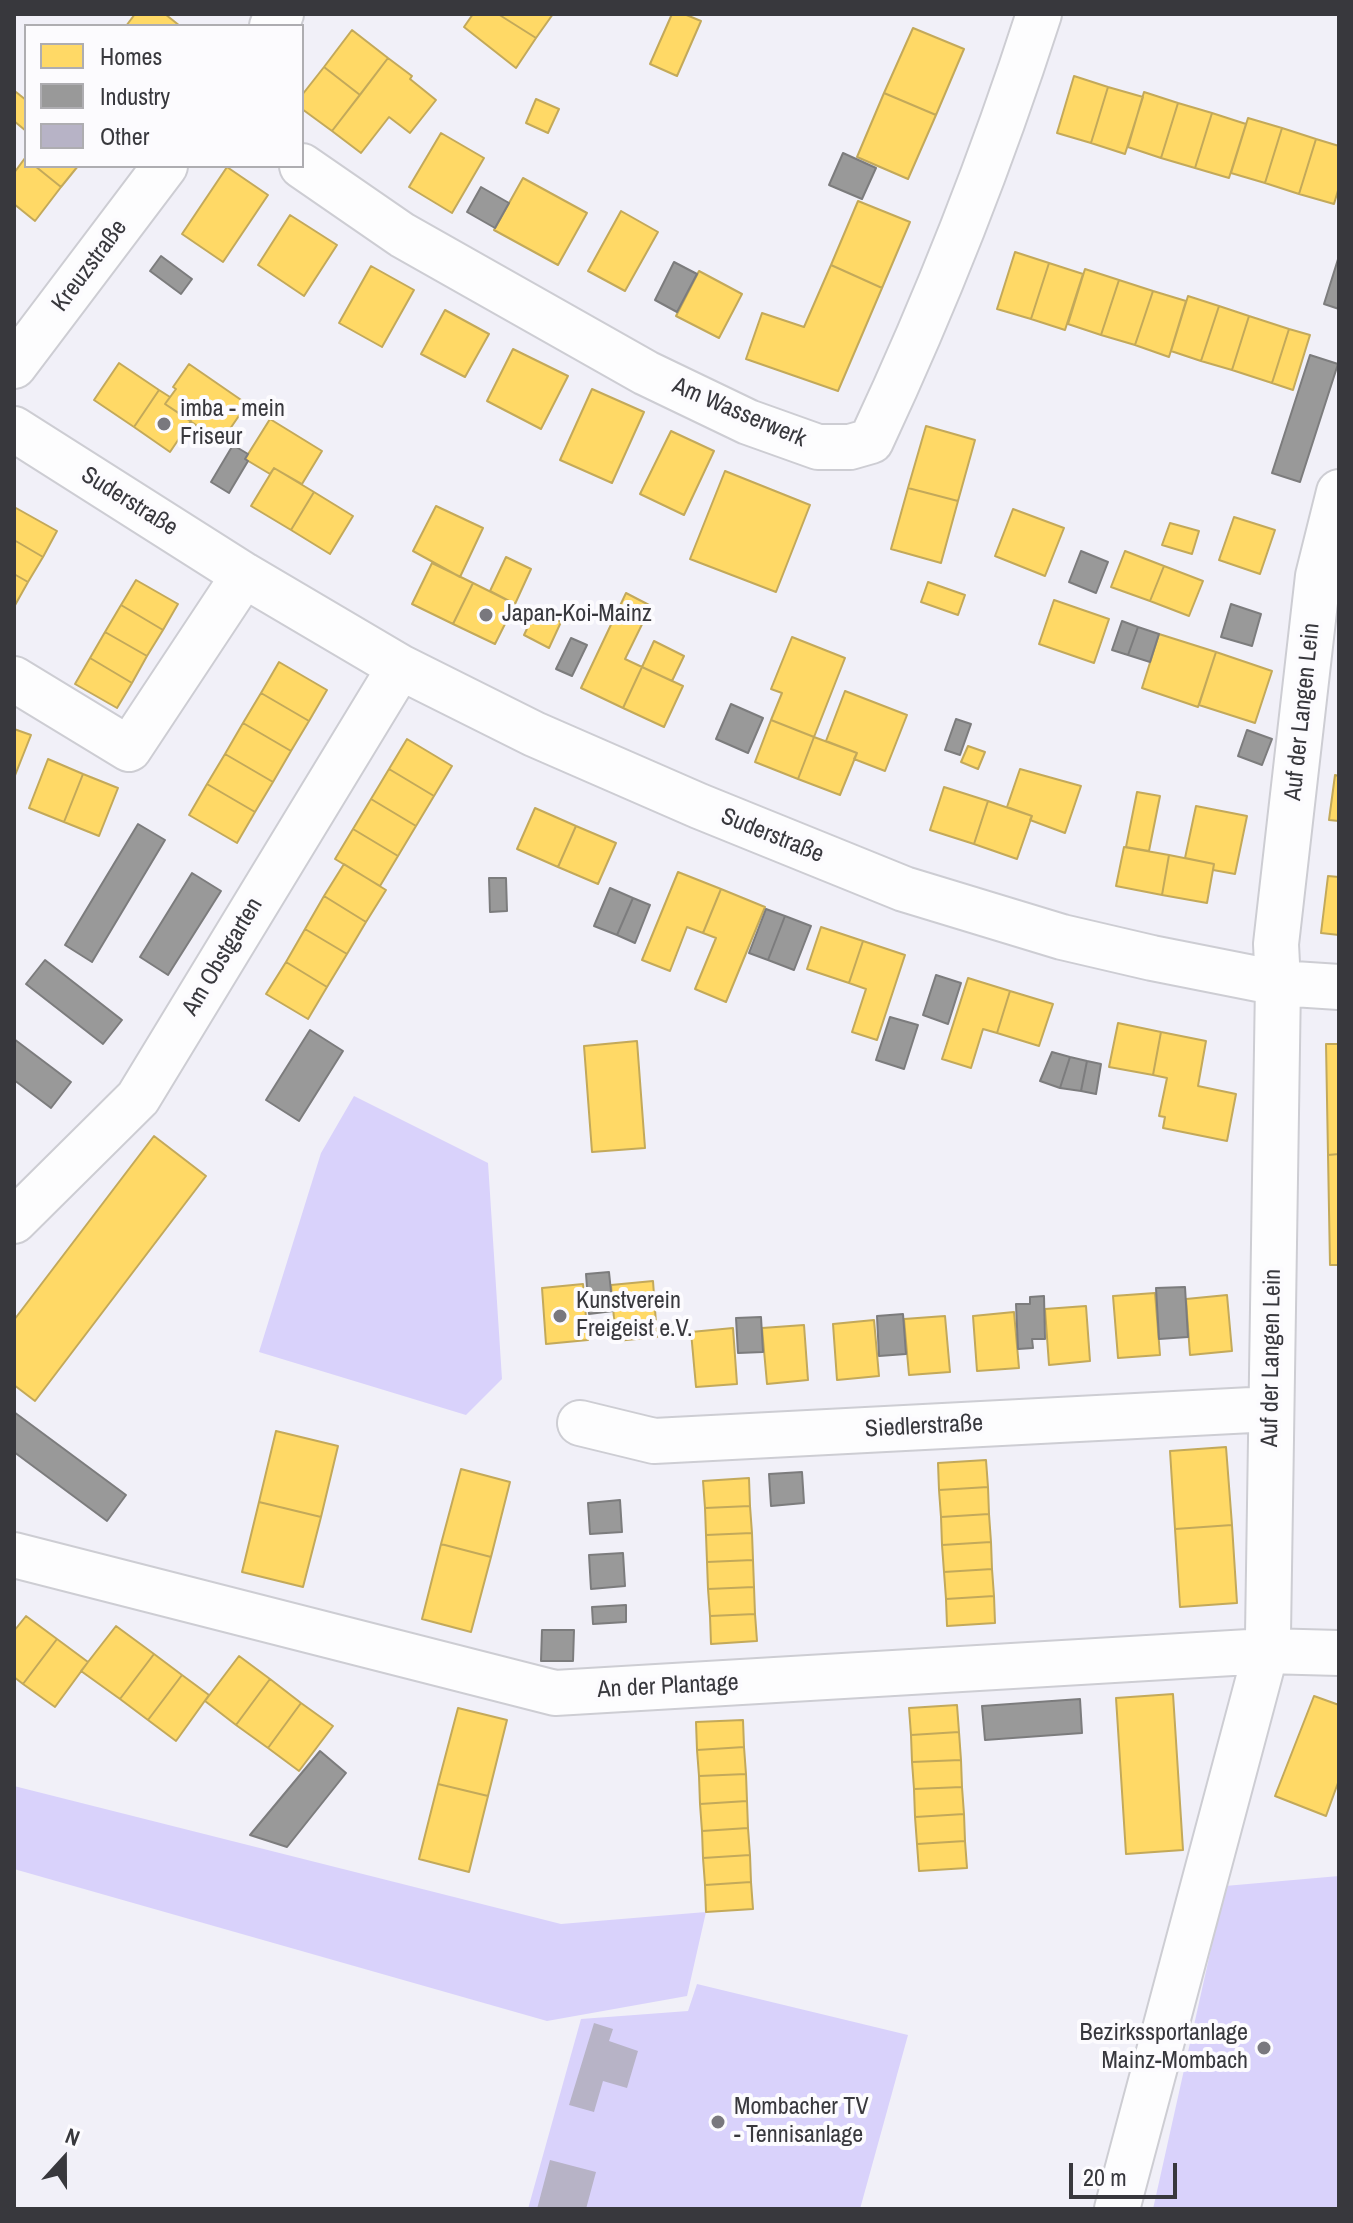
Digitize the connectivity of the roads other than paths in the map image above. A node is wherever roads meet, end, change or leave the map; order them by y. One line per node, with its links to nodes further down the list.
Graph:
1 (1039, 14): 2 (street, Am Wasserwerk)
2 (304, 167)
3 (163, 168): 4 (street, Kreuzstraße)
4 (14, 366)
5 (14, 429): 7 (street, Suderstraße)
6 (1339, 492): 8 (street, Auf der Langen Lein)
7 (244, 575): 9 (street, Suderstraße); 10 (street)
8 (1328, 579): 11 (street, Auf der Langen Lein)
9 (400, 667): 11 (street, Suderstraße); 13 (street, Am Obstgarten)
10 (14, 679)
11 (1278, 983): 12 (street, Suderstraße); 14 (street, Auf der Langen Lein)
12 (1339, 987)
13 (14, 1221)
14 (1271, 1409): 15 (street, Siedlerstraße); 17 (street, Auf der Langen Lein)
15 (580, 1423)
16 (14, 1555): 17 (street, An der Plantage)
17 (1266, 1651): 18 (street, An der Plantage); 19 (street, Auf der Langen Lein)
18 (1339, 1653)
19 (1117, 2209)

